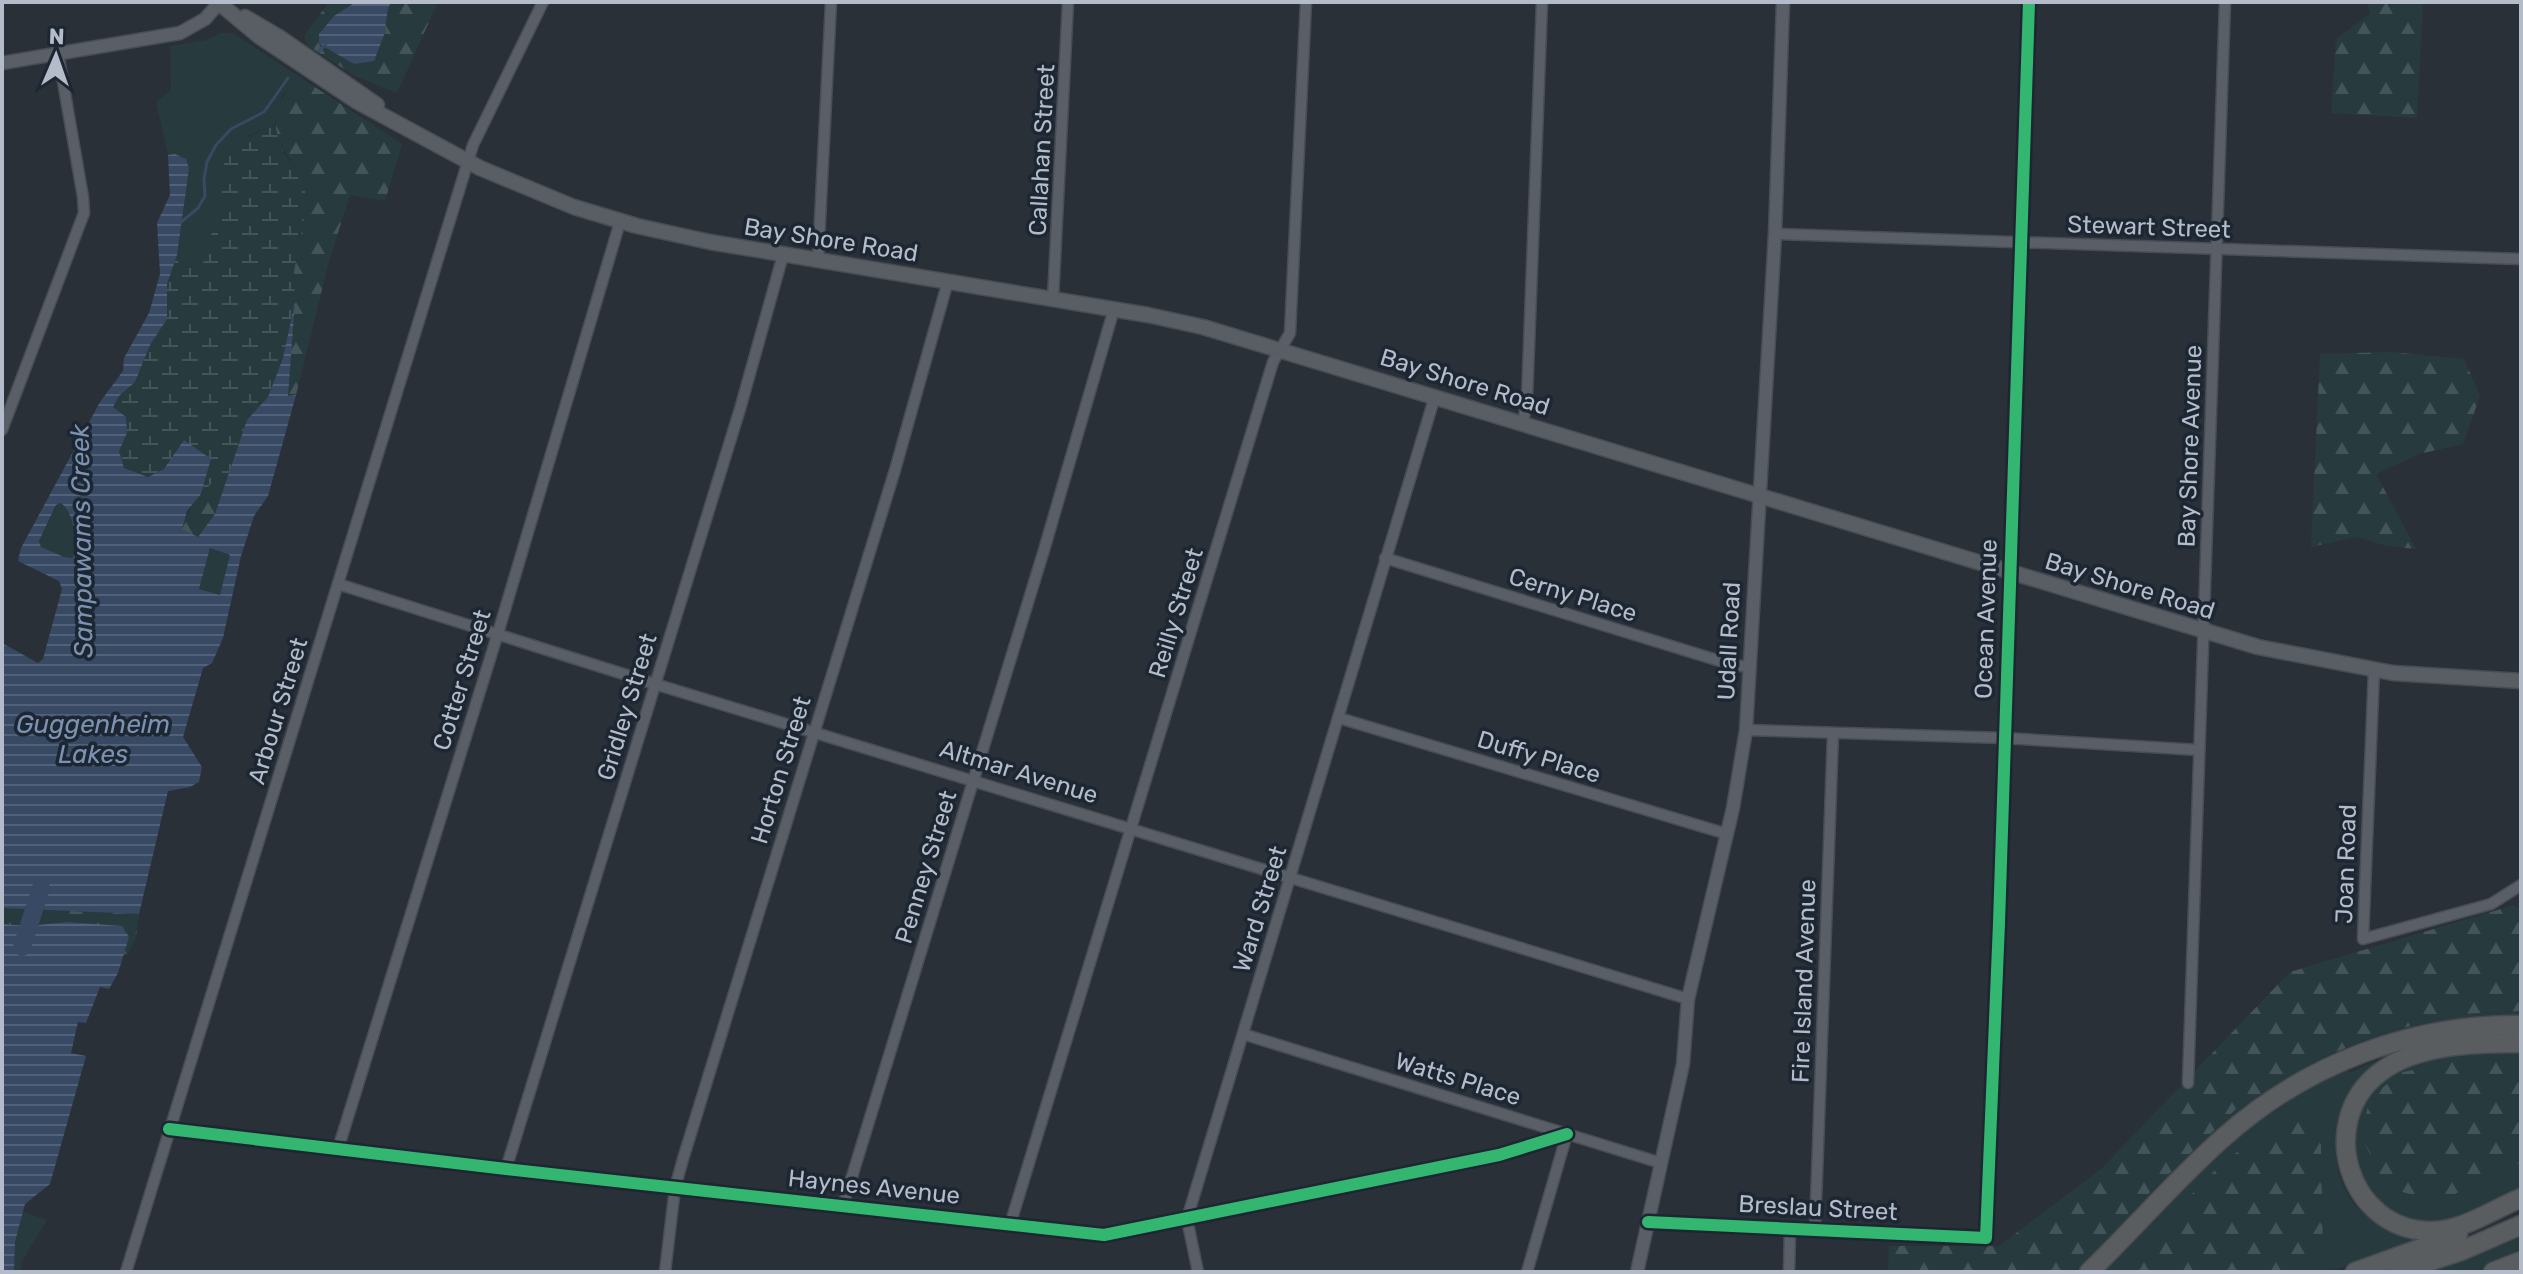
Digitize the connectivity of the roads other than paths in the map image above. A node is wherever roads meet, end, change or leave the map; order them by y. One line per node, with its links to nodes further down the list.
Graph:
1 (218, 2): 10 (street); 12 (main road, Bay Shore Road)
2 (543, 2): 12 (street, Arbour Street)
3 (831, 2): 19 (street)
4 (1068, 2): 21 (street, Callahan Street)
5 (1306, 2): 23 (street, Reilly Street)
6 (1542, 2): 26 (street)
7 (1783, 2): 14 (street, Udall Road)
8 (2029, 2): 15 (street, Ocean Avenue)
9 (2225, 2): 16 (street, Bay Shore Avenue)
10 (58, 53): 11 (street); 25 (street)
11 (2, 63)
12 (468, 162): 13 (main road, Bay Shore Road); 31 (street, Arbour Street)
13 (620, 222): 17 (main road, Bay Shore Road); 33 (street, Cotter Street)
14 (1775, 234): 15 (street, Stewart Street); 28 (street, Udall Road)
15 (2020, 243): 16 (street, Stewart Street); 30 (street, Ocean Avenue)
16 (2215, 250): 18 (street, Stewart Street); 32 (street, Bay Shore Avenue)
17 (783, 255): 19 (main road, Bay Shore Road); 37 (street, Gridley Street)
18 (2521, 259)
19 (818, 260): 20 (main road, Bay Shore Road)
20 (948, 281): 21 (main road, Bay Shore Road); 40 (street, Horton Street)
21 (1053, 299): 22 (main road, Bay Shore Road)
22 (1114, 309): 23 (main road, Bay Shore Road); 44 (street, Penney Street)
23 (1281, 349): 24 (main road, Bay Shore Road); 45 (street, Reilly Street)
24 (1435, 396): 26 (main road, Bay Shore Road); 29 (street, Ward Street)
25 (5, 412): 27 (street)
26 (1523, 423): 28 (main road, Bay Shore Road)
27 (2, 430)
28 (1760, 495): 30 (main road, Bay Shore Road); 34 (street, Udall Road)
29 (1385, 558): 34 (street, Cerny Place); 38 (street, Ward Street)
30 (2010, 572): 32 (main road, Bay Shore Road); 42 (street, Ocean Avenue)
31 (338, 584): 33 (street, Altmar Avenue); 54 (street, Arbour Street)
32 (2204, 631): 35 (main road, Bay Shore Road); 43 (street, Bay Shore Avenue)
33 (498, 633): 37 (street, Altmar Avenue); 56 (street, Cotter Street)
34 (1749, 667): 39 (street, Udall Road)
35 (2374, 670): 36 (main road, Bay Shore Road); 48 (street, Joan Road)
36 (2521, 681)
37 (655, 684): 40 (street, Altmar Avenue); 58 (street, Gridley Street)
38 (1339, 718): 46 (street, Duffy Place); 47 (street, Ward Street)
39 (1746, 730): 41 (street); 46 (street, Udall Road)
40 (814, 731): 44 (street, Altmar Avenue); 59 (street, Horton Street)
41 (1833, 734): 42 (street); 68 (street, Fire Island Avenue)
42 (2004, 738): 43 (street); 69 (street, Ocean Avenue)
43 (2199, 750): 53 (street, Bay Shore Avenue)
44 (974, 780): 45 (street, Altmar Avenue); 61 (street, Penney Street)
45 (1132, 827): 47 (street, Altmar Avenue); 65 (street, Reilly Street)
46 (1727, 834): 49 (street, Udall Road)
47 (1291, 877): 49 (street, Altmar Avenue); 51 (street, Ward Street)
48 (2521, 885)
49 (1688, 999): 57 (street, Udall Road)
50 (2521, 1025): 77 (highway)
51 (1243, 1034): 55 (street, Watts Place); 63 (street, Ward Street)
52 (2521, 1043): 60 (highway)
53 (2188, 1083)
54 (169, 1129): 56 (street, Haynes Avenue); 71 (street, Arbour Street)
55 (1567, 1134): 57 (street, Watts Place); 63 (street, Haynes Avenue); 74 (street)
56 (338, 1149): 58 (street, Haynes Avenue)
57 (1661, 1163): 64 (street, Udall Road)
58 (506, 1169): 59 (street, Haynes Avenue)
59 (675, 1188): 61 (street, Haynes Avenue); 72 (street, Horton Street)
60 (2521, 1198)
61 (843, 1206): 65 (street, Haynes Avenue)
62 (2521, 1207): 78 (highway)
63 (1187, 1219): 65 (street, Haynes Avenue); 73 (street, Ward Street)
64 (1648, 1222): 67 (street, Breslau Street); 75 (street, Udall Road)
65 (1010, 1225)
66 (2521, 1225): 79 (highway)
67 (1790, 1229): 68 (street, Breslau Street); 76 (street)
68 (1815, 1230): 69 (street, Breslau Street)
69 (1986, 1238)
70 (2521, 1261): 80 (highway)
71 (126, 1272)
72 (665, 1272)
73 (1198, 1272)
74 (1527, 1272)
75 (1637, 1272)
76 (1789, 1272)
77 (2089, 1272)
78 (2355, 1272)
79 (2398, 1272)
80 (2493, 1272)

